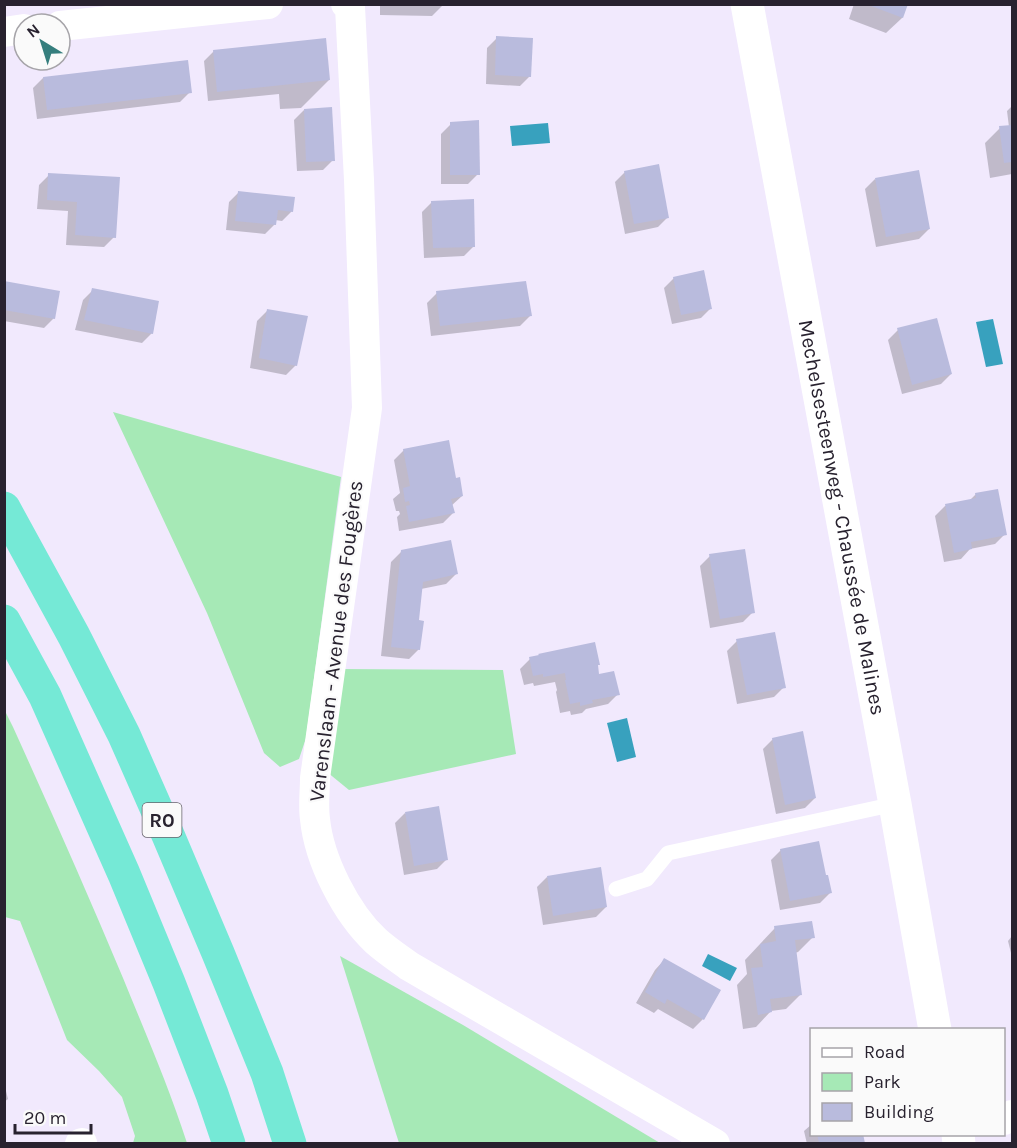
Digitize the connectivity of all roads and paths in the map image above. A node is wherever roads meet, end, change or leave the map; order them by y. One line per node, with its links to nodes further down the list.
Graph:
1 (268, 4): 4 (street)
2 (346, 4): 12 (street, Varenslaan - Avenue des Fougères)
3 (747, 4): 7 (main road, Mechelsesteenweg - Chaussée de Malines)
4 (72, 25)
5 (4, 508): 11 (highway, R0)
6 (4, 621): 10 (highway)
7 (895, 804): 8 (lane); 9 (main road, Mechelsesteenweg - Chaussée de Malines)
8 (616, 889)
9 (935, 1028)
10 (229, 1143)
11 (290, 1143)
12 (715, 1143)

